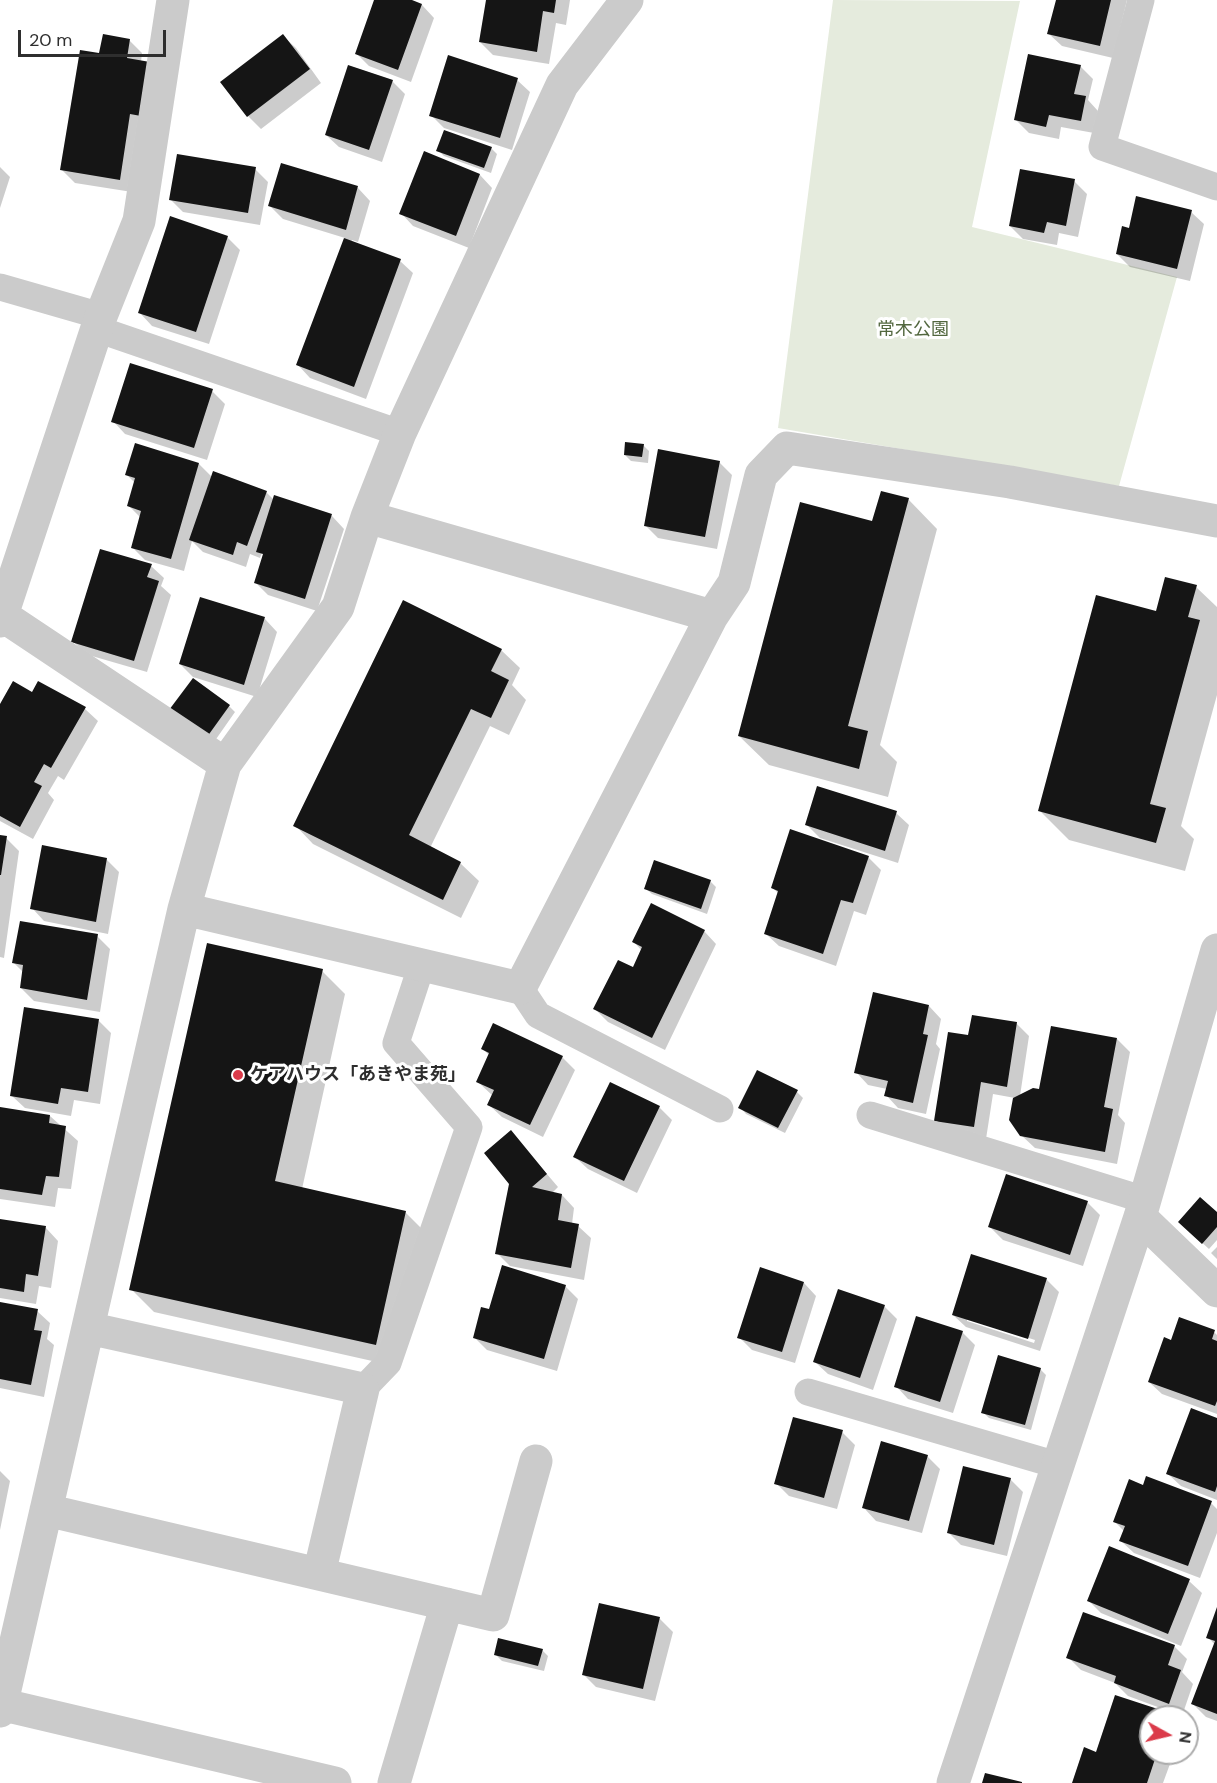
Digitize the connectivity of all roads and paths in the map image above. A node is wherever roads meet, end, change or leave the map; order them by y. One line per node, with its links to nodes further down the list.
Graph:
1 (173, 0): 6 (street)
2 (627, 0): 7 (street)
3 (1141, 0): 4 (lane)
4 (1217, 187)
5 (0, 287): 6 (lane)
6 (99, 323): 7 (lane); 11 (street)
7 (400, 433): 8 (street)
8 (367, 517): 10 (street); 12 (street)
9 (1217, 521): 10 (street)
10 (712, 616): 16 (street)
11 (1, 619): 12 (street)
12 (225, 764): 13 (street)
13 (184, 909): 15 (street); 21 (street)
14 (1217, 950): 19 (street)
15 (422, 964): 16 (street); 22 (lane)
16 (520, 988): 17 (lane)
17 (720, 1109)
18 (870, 1115): 19 (lane)
19 (1142, 1208): 20 (street); 25 (street)
20 (1217, 1291)
21 (88, 1328): 22 (street); 26 (street)
22 (363, 1389): 27 (street)
23 (808, 1392): 25 (lane)
24 (536, 1461): 28 (street)
25 (1058, 1465): 32 (street)
26 (46, 1510): 27 (street); 29 (street)
27 (320, 1574): 28 (street)
28 (447, 1604): 31 (street)
29 (1, 1706): 30 (street)
30 (335, 1783)
31 (394, 1783)
32 (953, 1783)

